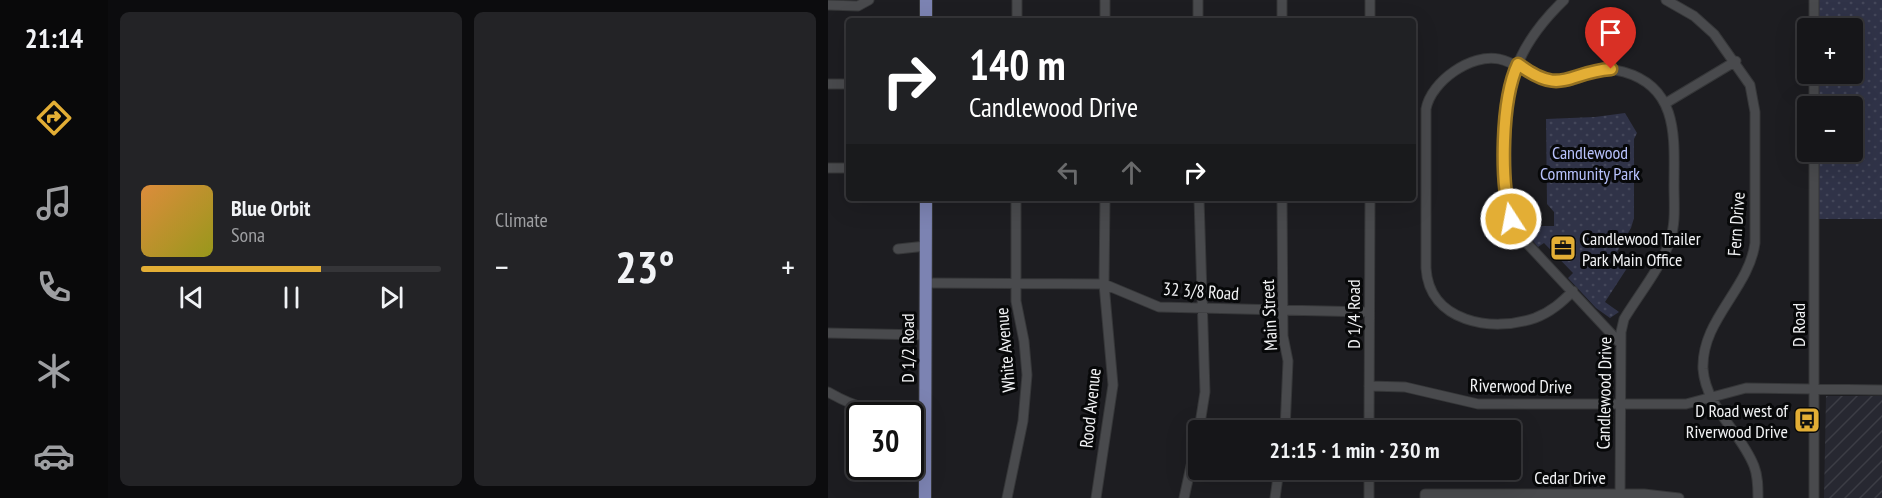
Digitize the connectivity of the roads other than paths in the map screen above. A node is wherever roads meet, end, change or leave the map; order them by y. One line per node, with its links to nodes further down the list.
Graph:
1 (869, 0): 11 (street)
2 (926, 0): 12 (main road)
3 (1017, 0): 13 (street)
4 (1105, 0): 14 (street)
5 (1198, 0): 15 (street)
6 (1282, 0): 16 (street)
7 (1370, 0): 17 (street)
8 (1564, 0): 20 (street)
9 (1666, 0): 19 (street, Fern Drive)
10 (1814, 0): 18 (street)
11 (828, 5)
12 (926, 18)
13 (1017, 18)
14 (1104, 18)
15 (1198, 18)
16 (1282, 18)
17 (1370, 18)
18 (1814, 18)
19 (1736, 61): 23 (street); 49 (street, Fern Drive)
20 (1518, 64): 23 (street); 38 (street); 38 (street)
21 (828, 84): 22 (street)
22 (846, 84)
23 (1666, 103): 44 (street, Candlewood Drive)
24 (1814, 162): 46 (street, D Road)
25 (828, 168): 26 (street)
26 (846, 168)
27 (926, 201): 33 (main road, D 1/2 Road)
28 (1016, 201): 36 (street, White Avenue)
29 (1105, 201): 37 (street, Rood Avenue)
30 (1198, 201): 39 (street)
31 (1282, 201): 40 (street, Main Street)
32 (1370, 201): 41 (street, D 1/4 Road)
33 (926, 246): 34 (street); 35 (main road, D 1/2 Road)
34 (898, 249)
35 (926, 283): 36 (street, 32 3/8 Road); 43 (main road, D 1/2 Road)
36 (1017, 283): 37 (street, 32 3/8 Road); 62 (street, White Avenue)
37 (1104, 284): 39 (street, 32 3/8 Road); 63 (street, Rood Avenue)
38 (1573, 291): 44 (street)
39 (1200, 310): 40 (street, 32 3/8 Road); 53 (street)
40 (1283, 312): 41 (street, 32 3/8 Road); 54 (street, Main Street)
41 (1369, 312): 45 (street, D 1/4 Road)
42 (828, 333): 43 (street)
43 (925, 334): 52 (main road, D 1/2 Road)
44 (1619, 342): 51 (street, Candlewood Drive)
45 (1369, 386): 51 (street, Riverwood Drive); 55 (street, D 1/4 Road)
46 (1815, 388): 47 (street, Riverwood Drive); 49 (street, Riverwood Drive); 69 (street, D Road)
47 (1882, 390)
48 (828, 392): 50 (street)
49 (1712, 396): 51 (street, Riverwood Drive); 68 (street, Fern Drive)
50 (847, 402)
51 (1620, 404): 60 (street, Candlewood Drive)
52 (925, 412): 61 (main road, D 1/2 Road)
53 (1201, 420)
54 (1285, 420)
55 (1369, 420)
56 (1188, 480): 64 (street)
57 (1278, 480): 65 (street)
58 (1369, 480): 66 (street)
59 (1425, 496): 60 (street, Cedar Drive)
60 (1620, 496): 67 (street, Cedar Drive)
61 (925, 498)
62 (1007, 498)
63 (1096, 498)
64 (1184, 498)
65 (1275, 498)
66 (1369, 498)
67 (1679, 498)
68 (1758, 498)
69 (1814, 498)

